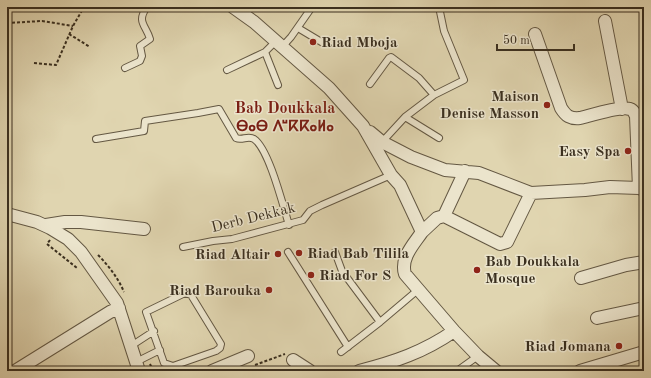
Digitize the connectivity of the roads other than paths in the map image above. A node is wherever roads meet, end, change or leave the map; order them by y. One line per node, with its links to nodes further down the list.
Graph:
1 (147, 7): 11 (lane)
2 (234, 7): 9 (street)
3 (312, 7): 6 (lane)
4 (439, 7): 15 (lane)
5 (605, 21): 16 (street)
6 (298, 28): 8 (lane); 9 (lane)
7 (535, 34): 16 (street)
8 (323, 43)
9 (279, 44): 10 (lane); 18 (street)
10 (265, 52): 12 (lane); 14 (lane)
11 (125, 68)
12 (227, 70)
13 (370, 84): 15 (lane)
14 (278, 86)
15 (434, 95): 17 (lane)
16 (622, 108): 24 (street)
17 (405, 117): 19 (lane); 21 (lane)
18 (363, 126): 21 (street); 23 (street)
19 (439, 138)
20 (96, 139): 28 (lane)
21 (382, 142): 22 (street)
22 (465, 171): 25 (street); 27 (street)
23 (391, 175): 28 (lane, Derb Dekkak); 31 (street)
24 (642, 189): 25 (street)
25 (531, 193): 27 (street)
26 (7, 214): 29 (street)
27 (444, 216): 31 (street)
28 (289, 224): 32 (lane, Derb Dekkak)
29 (46, 225): 30 (street); 38 (street)
30 (144, 230)
31 (422, 232): 37 (street)
32 (183, 247)
33 (288, 252): 45 (lane)
34 (335, 252): 41 (lane)
35 (644, 262): 36 (street)
36 (581, 278)
37 (419, 289): 41 (lane); 42 (street)
38 (119, 308): 44 (street); 54 (street)
39 (644, 308): 40 (street)
40 (597, 318)
41 (380, 322): 45 (lane)
42 (454, 331): 50 (street); 57 (street)
43 (154, 332): 44 (lane); 46 (lane); 46 (lane)
44 (131, 346): 52 (street)
45 (348, 347): 47 (lane)
46 (160, 350): 52 (lane)
47 (341, 352)
48 (644, 352): 59 (street)
49 (248, 356): 55 (street)
50 (478, 356): 53 (street); 58 (lane)
51 (293, 360): 56 (street)
52 (138, 367)
53 (492, 370)
54 (15, 371)
55 (212, 371)
56 (310, 371)
57 (359, 371)
58 (457, 371)
59 (580, 371)

